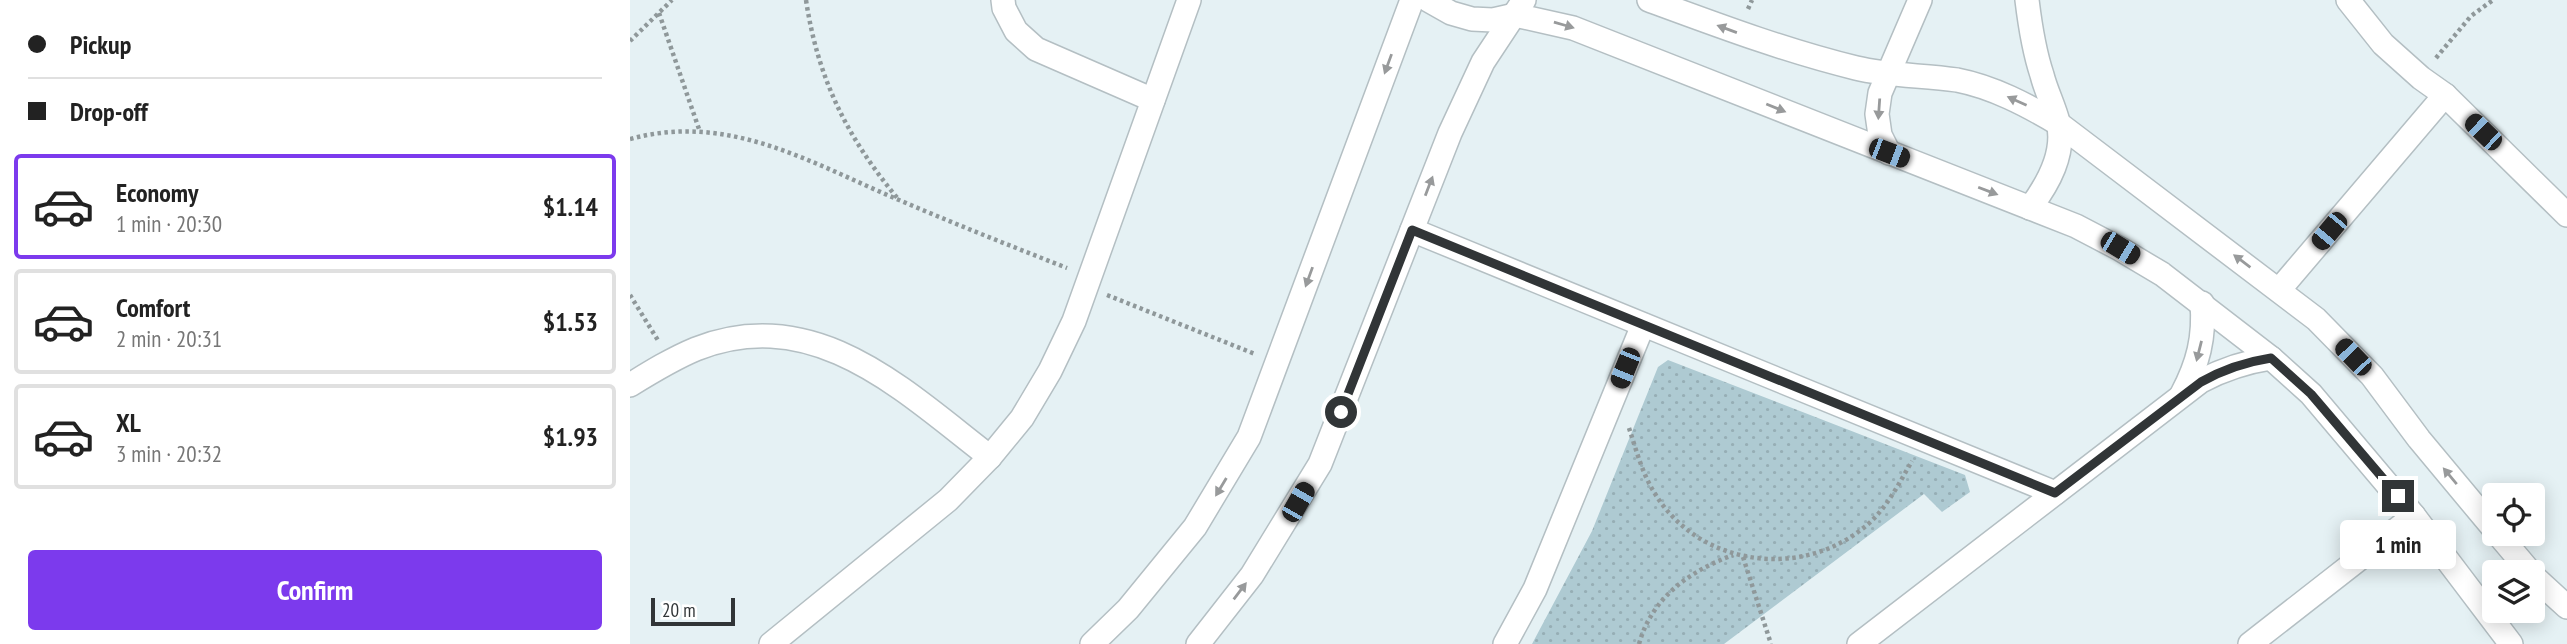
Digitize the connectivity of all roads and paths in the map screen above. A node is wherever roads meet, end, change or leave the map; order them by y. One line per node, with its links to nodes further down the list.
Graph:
1 (672, 0): 13 (path)
2 (807, 0): 23 (path)
3 (1003, 0): 18 (street)
4 (1189, 0): 18 (street)
5 (1412, 0): 34 (street, one-way to 34)
6 (1429, 0): 12 (street)
7 (1649, 0): 15 (street, one-way to 7)
8 (1920, 0): 15 (street)
9 (2027, 0): 19 (street)
10 (2348, 0): 16 (street)
11 (2493, 0): 16 (path)
12 (1519, 8): 22 (street, one-way to 22); 26 (street, one-way to 12)
13 (659, 13): 14 (path); 20 (path)
14 (630, 41)
15 (1890, 75): 19 (street, one-way to 15); 22 (street, one-way to 22)
16 (2421, 78): 17 (street)
17 (2445, 95): 25 (street); 28 (street)
18 (1153, 100): 27 (street)
19 (2059, 124): 24 (street); 28 (street, one-way to 19)
20 (700, 132): 21 (path); 23 (path)
21 (630, 139)
22 (1889, 153): 24 (street, one-way to 24)
23 (900, 201): 27 (path)
24 (2030, 208): 30 (street)
25 (2565, 208)
26 (1412, 230): 31 (street); 51 (street, one-way to 26)
27 (1089, 282): 34 (path); 39 (street)
28 (2279, 290): 41 (street, one-way to 28)
29 (630, 295): 33 (path)
30 (2202, 303): 32 (street); 37 (street, one-way to 37)
31 (1643, 325): 36 (street); 38 (street)
32 (2271, 358): 37 (street); 42 (street)
33 (670, 360): 35 (street); 39 (street)
34 (1276, 363): 50 (street, one-way to 50)
35 (630, 385)
36 (1616, 390): 44 (path); 52 (street)
37 (2181, 396): 40 (street)
38 (1925, 440): 40 (street); 45 (path)
39 (990, 457): 49 (street)
40 (2055, 493): 55 (street)
41 (2482, 515)
42 (2414, 516): 56 (street); 57 (street)
43 (2508, 546): 46 (street)
44 (1734, 554): 45 (path); 53 (path)
45 (1743, 557): 54 (path)
46 (2520, 560)
47 (2545, 586): 48 (street)
48 (2567, 607)
49 (771, 644)
50 (1092, 644)
51 (1198, 644)
52 (1506, 644)
53 (1639, 644)
54 (1771, 644)
55 (1859, 644)
56 (2250, 644)
57 (2511, 644)

